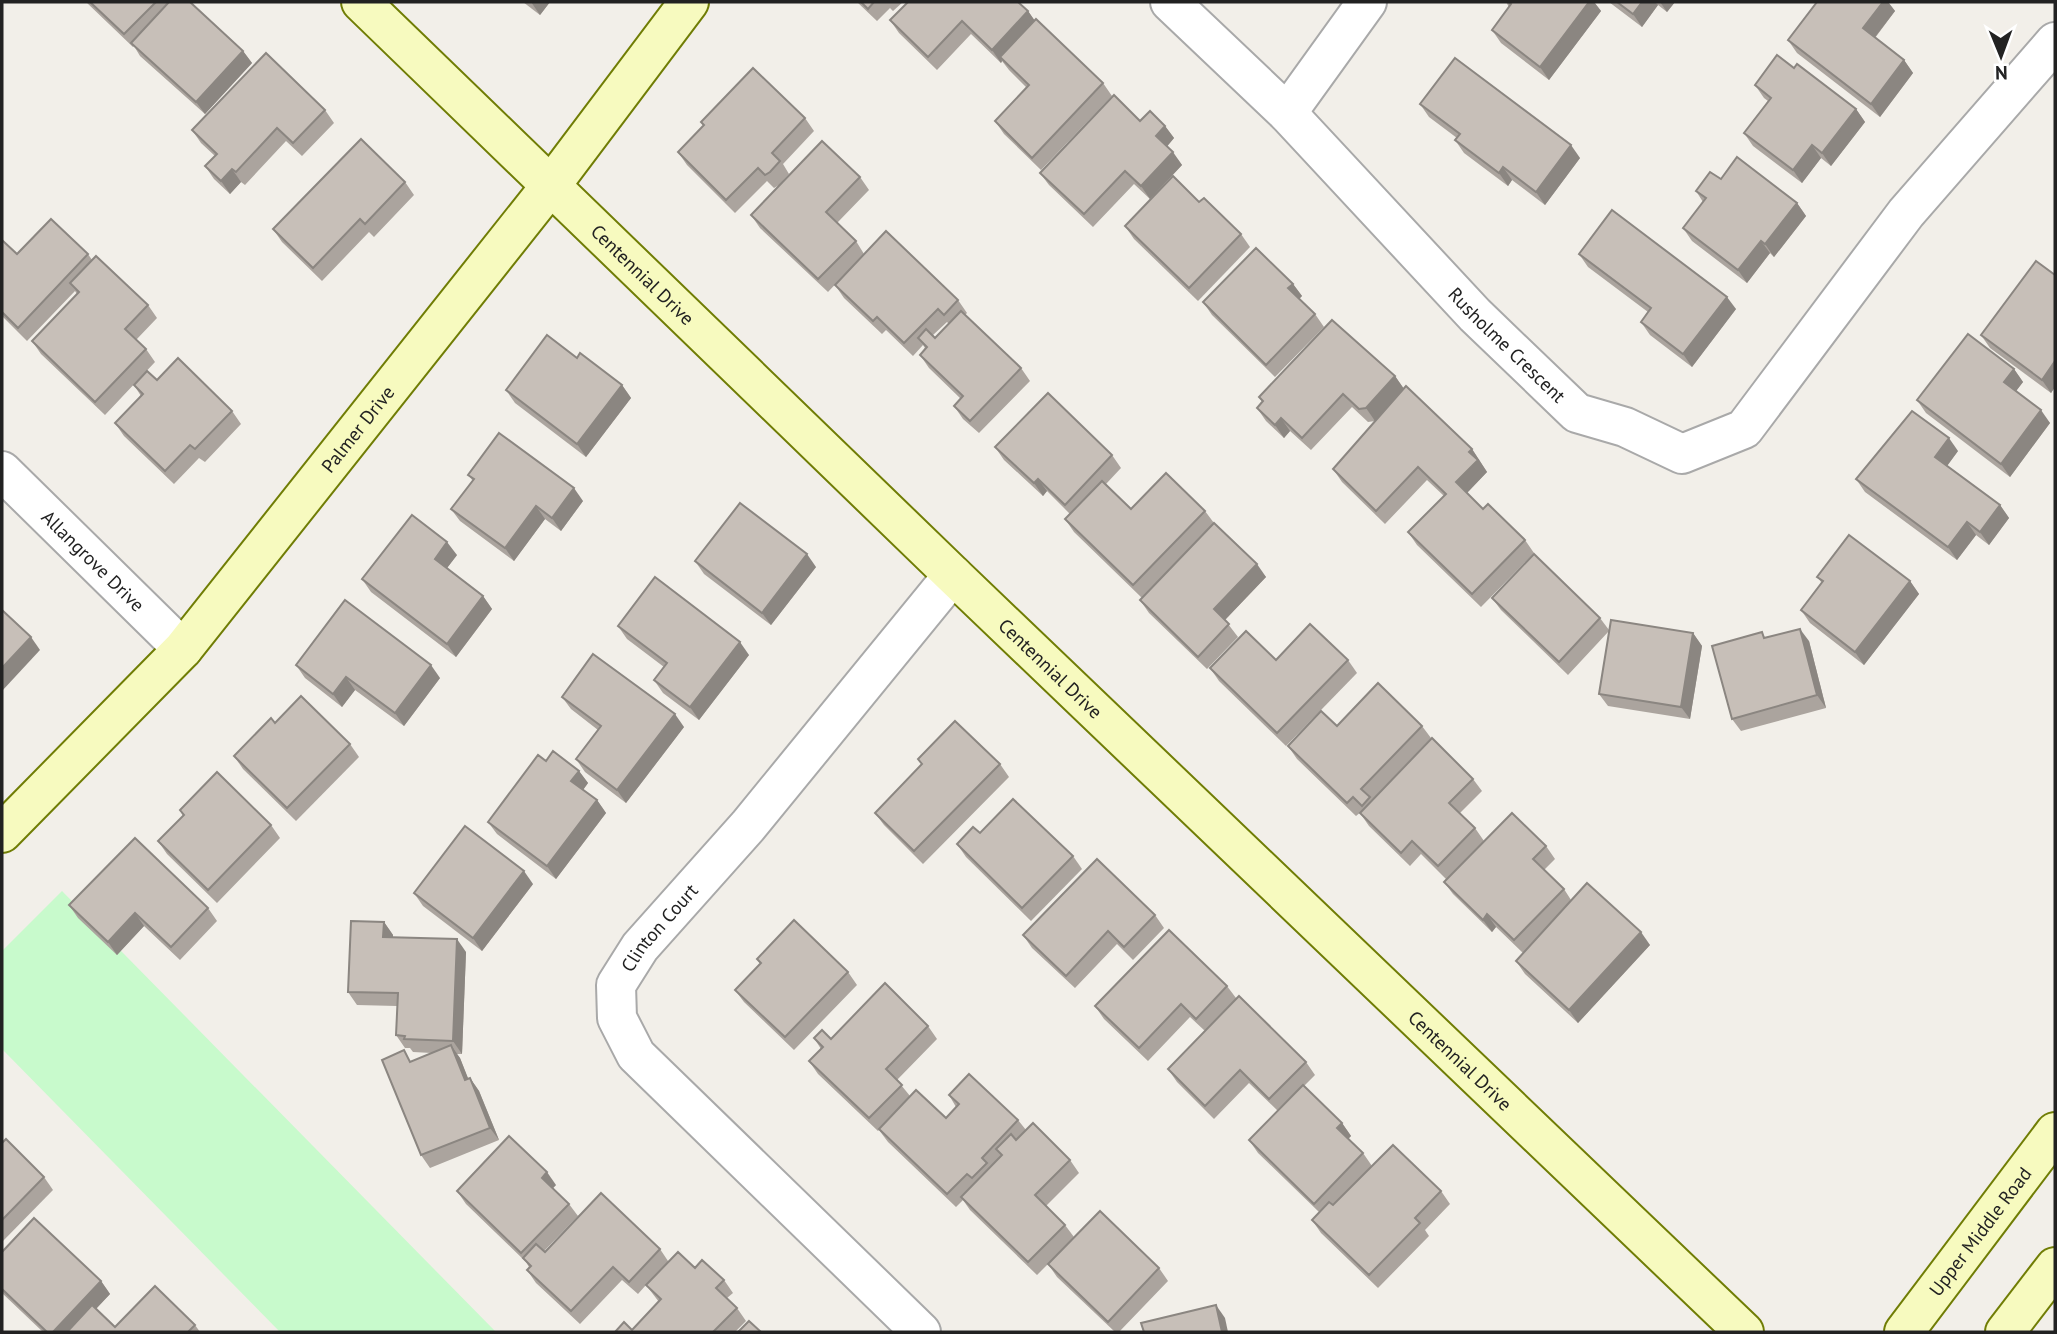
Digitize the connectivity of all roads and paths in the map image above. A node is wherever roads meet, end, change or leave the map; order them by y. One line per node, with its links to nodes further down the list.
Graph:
1 (362, 2): 7 (street, Centennial Drive)
2 (689, 2): 7 (street, Palmer Drive)
3 (1170, 2): 6 (street, Rusholme Crescent)
4 (1367, 2): 6 (street)
5 (2055, 42): 6 (street, Rusholme Crescent)
6 (1287, 113)
7 (552, 184): 9 (street, Centennial Drive); 10 (street, Palmer Drive)
8 (2, 471): 10 (street, Allangrove Drive)
9 (953, 575): 14 (street, Clinton Court); 15 (street, Centennial Drive)
10 (183, 649): 11 (street, Palmer Drive)
11 (2, 832)
12 (2055, 1132): 16 (street, Upper Middle Road)
13 (2055, 1267): 17 (street)
14 (921, 1332)
15 (1744, 1332)
16 (1904, 1332)
17 (2006, 1332)

